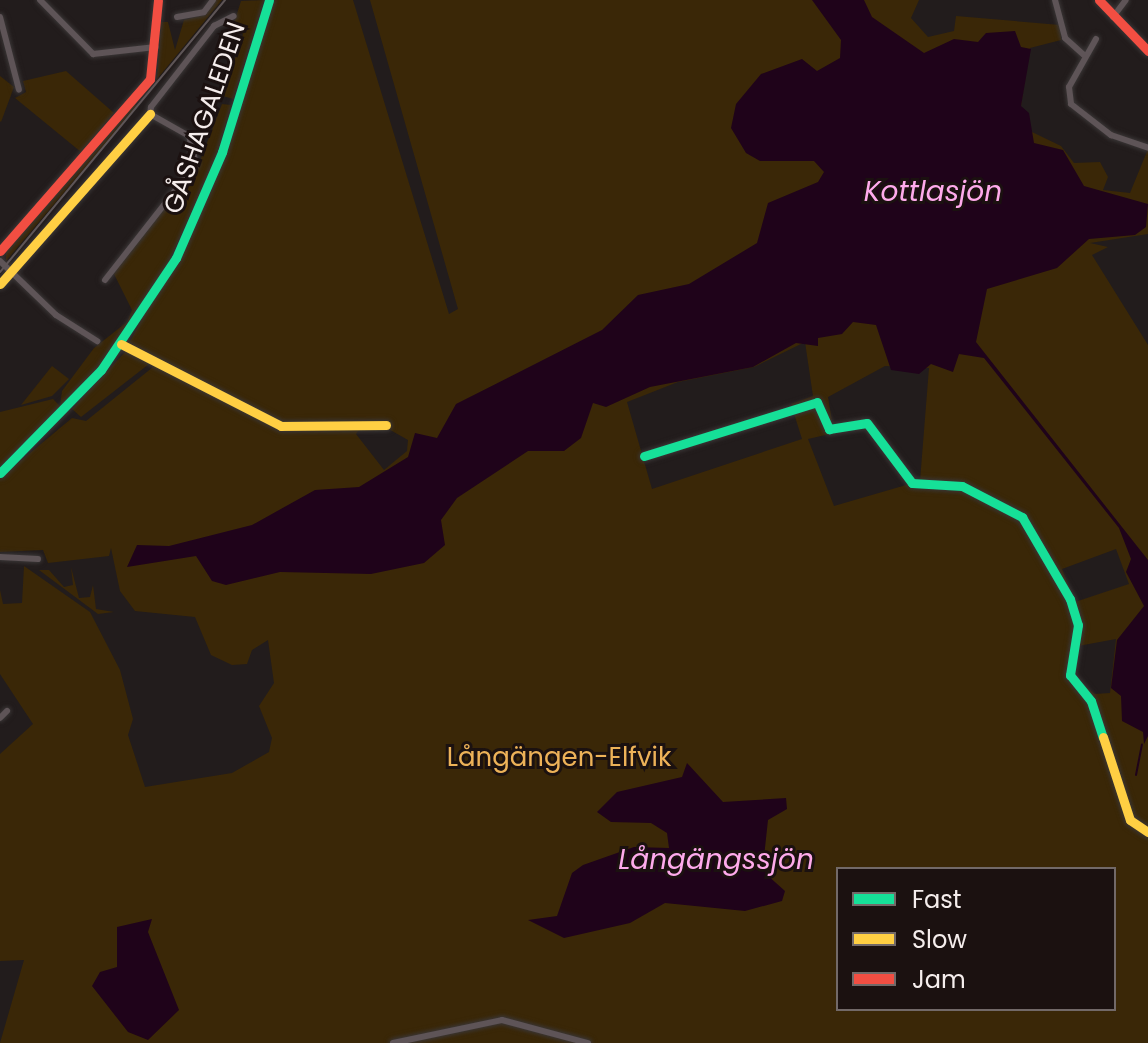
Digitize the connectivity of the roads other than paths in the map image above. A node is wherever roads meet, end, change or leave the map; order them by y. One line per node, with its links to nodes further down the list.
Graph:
1 (40, 0): 13 (street)
2 (158, 0): 13 (street)
3 (213, 0): 10 (street)
4 (269, 0): 25 (street, GÅSHAGALEDEN)
5 (1099, 0): 11 (street)
6 (1126, 0): 11 (street)
7 (1058, 1): 15 (street)
8 (234, 16): 17 (street)
9 (0, 17): 16 (street)
10 (177, 17)
11 (1113, 17): 14 (street)
12 (1096, 39): 15 (street)
13 (156, 47): 19 (street)
14 (1148, 51)
15 (1084, 55): 18 (street)
16 (19, 90)
17 (150, 114): 21 (street); 22 (street)
18 (1148, 148)
19 (1, 247)
20 (0, 261): 21 (street)
21 (13, 274): 23 (street); 24 (street)
22 (105, 280)
23 (0, 284)
24 (97, 341)
25 (121, 344): 26 (street); 28 (street, GÅSHAGALEDEN)
26 (386, 425)
27 (644, 456): 31 (street)
28 (0, 473)
29 (0, 557): 30 (street)
30 (38, 559)
31 (1147, 832)
32 (393, 1043): 33 (street)
33 (588, 1043)

